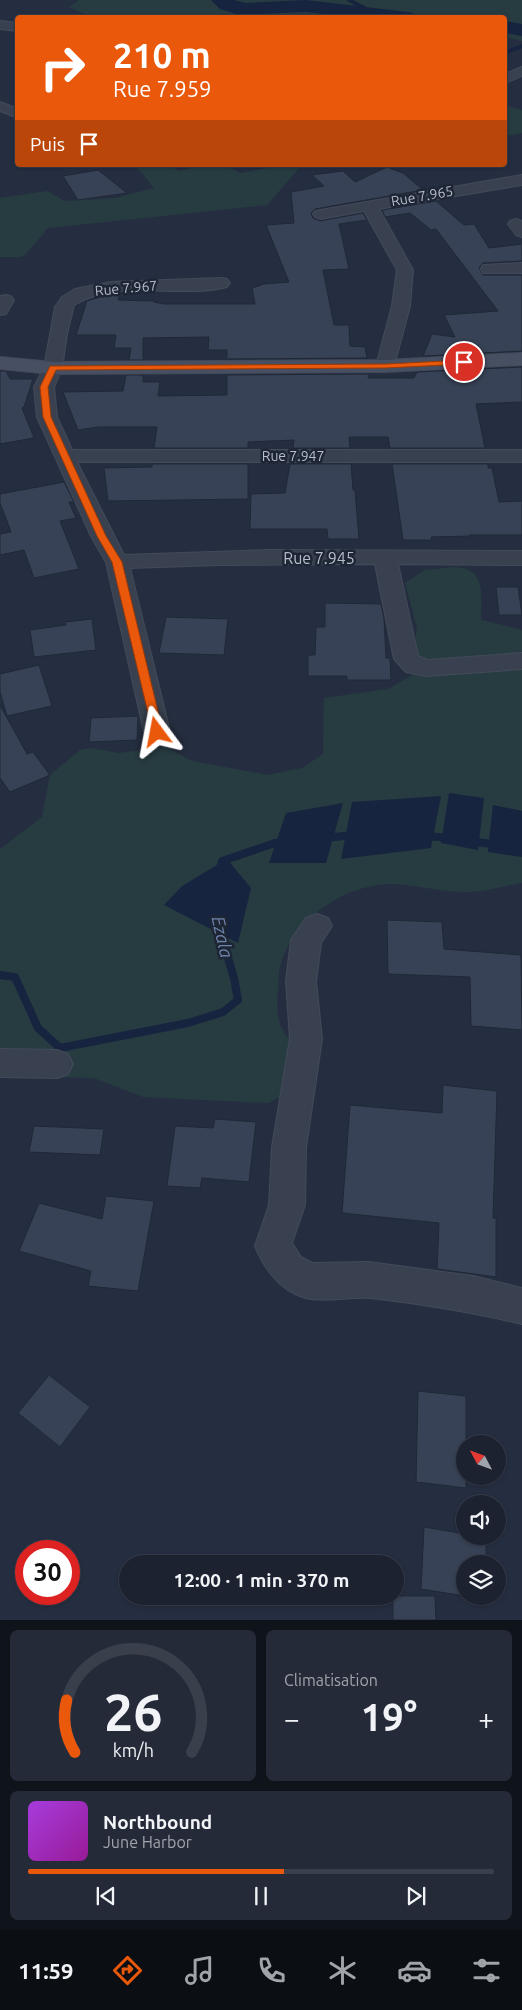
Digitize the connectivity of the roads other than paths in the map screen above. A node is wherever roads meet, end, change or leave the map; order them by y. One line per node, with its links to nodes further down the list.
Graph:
1 (0, 25): 2 (street)
2 (15, 27)
3 (522, 71): 4 (street)
4 (507, 78)
5 (488, 171): 7 (street)
6 (522, 180): 7 (street, Rue 7.965)
7 (501, 182): 8 (street, Rue 7.965)
8 (368, 206): 9 (street, Rue 7.965); 15 (street)
9 (321, 214)
10 (522, 268): 11 (street)
11 (489, 269)
12 (221, 283): 16 (street, Rue 7.967)
13 (522, 359): 15 (street)
14 (0, 363): 16 (street)
15 (386, 366): 16 (street)
16 (53, 368): 17 (street, Rue 7.967)
17 (64, 456): 18 (street, Rue 7.947); 21 (street, Rue 7.967)
18 (522, 456)
19 (385, 558): 20 (street, Rue 7.945); 21 (street, Rue 7.945); 22 (street)
20 (522, 558)
21 (117, 562): 23 (street, Rue 7.967)
22 (522, 661)
23 (157, 732)
24 (318, 926): 27 (street)
25 (0, 1063): 26 (street)
26 (56, 1064)
27 (522, 1306)

